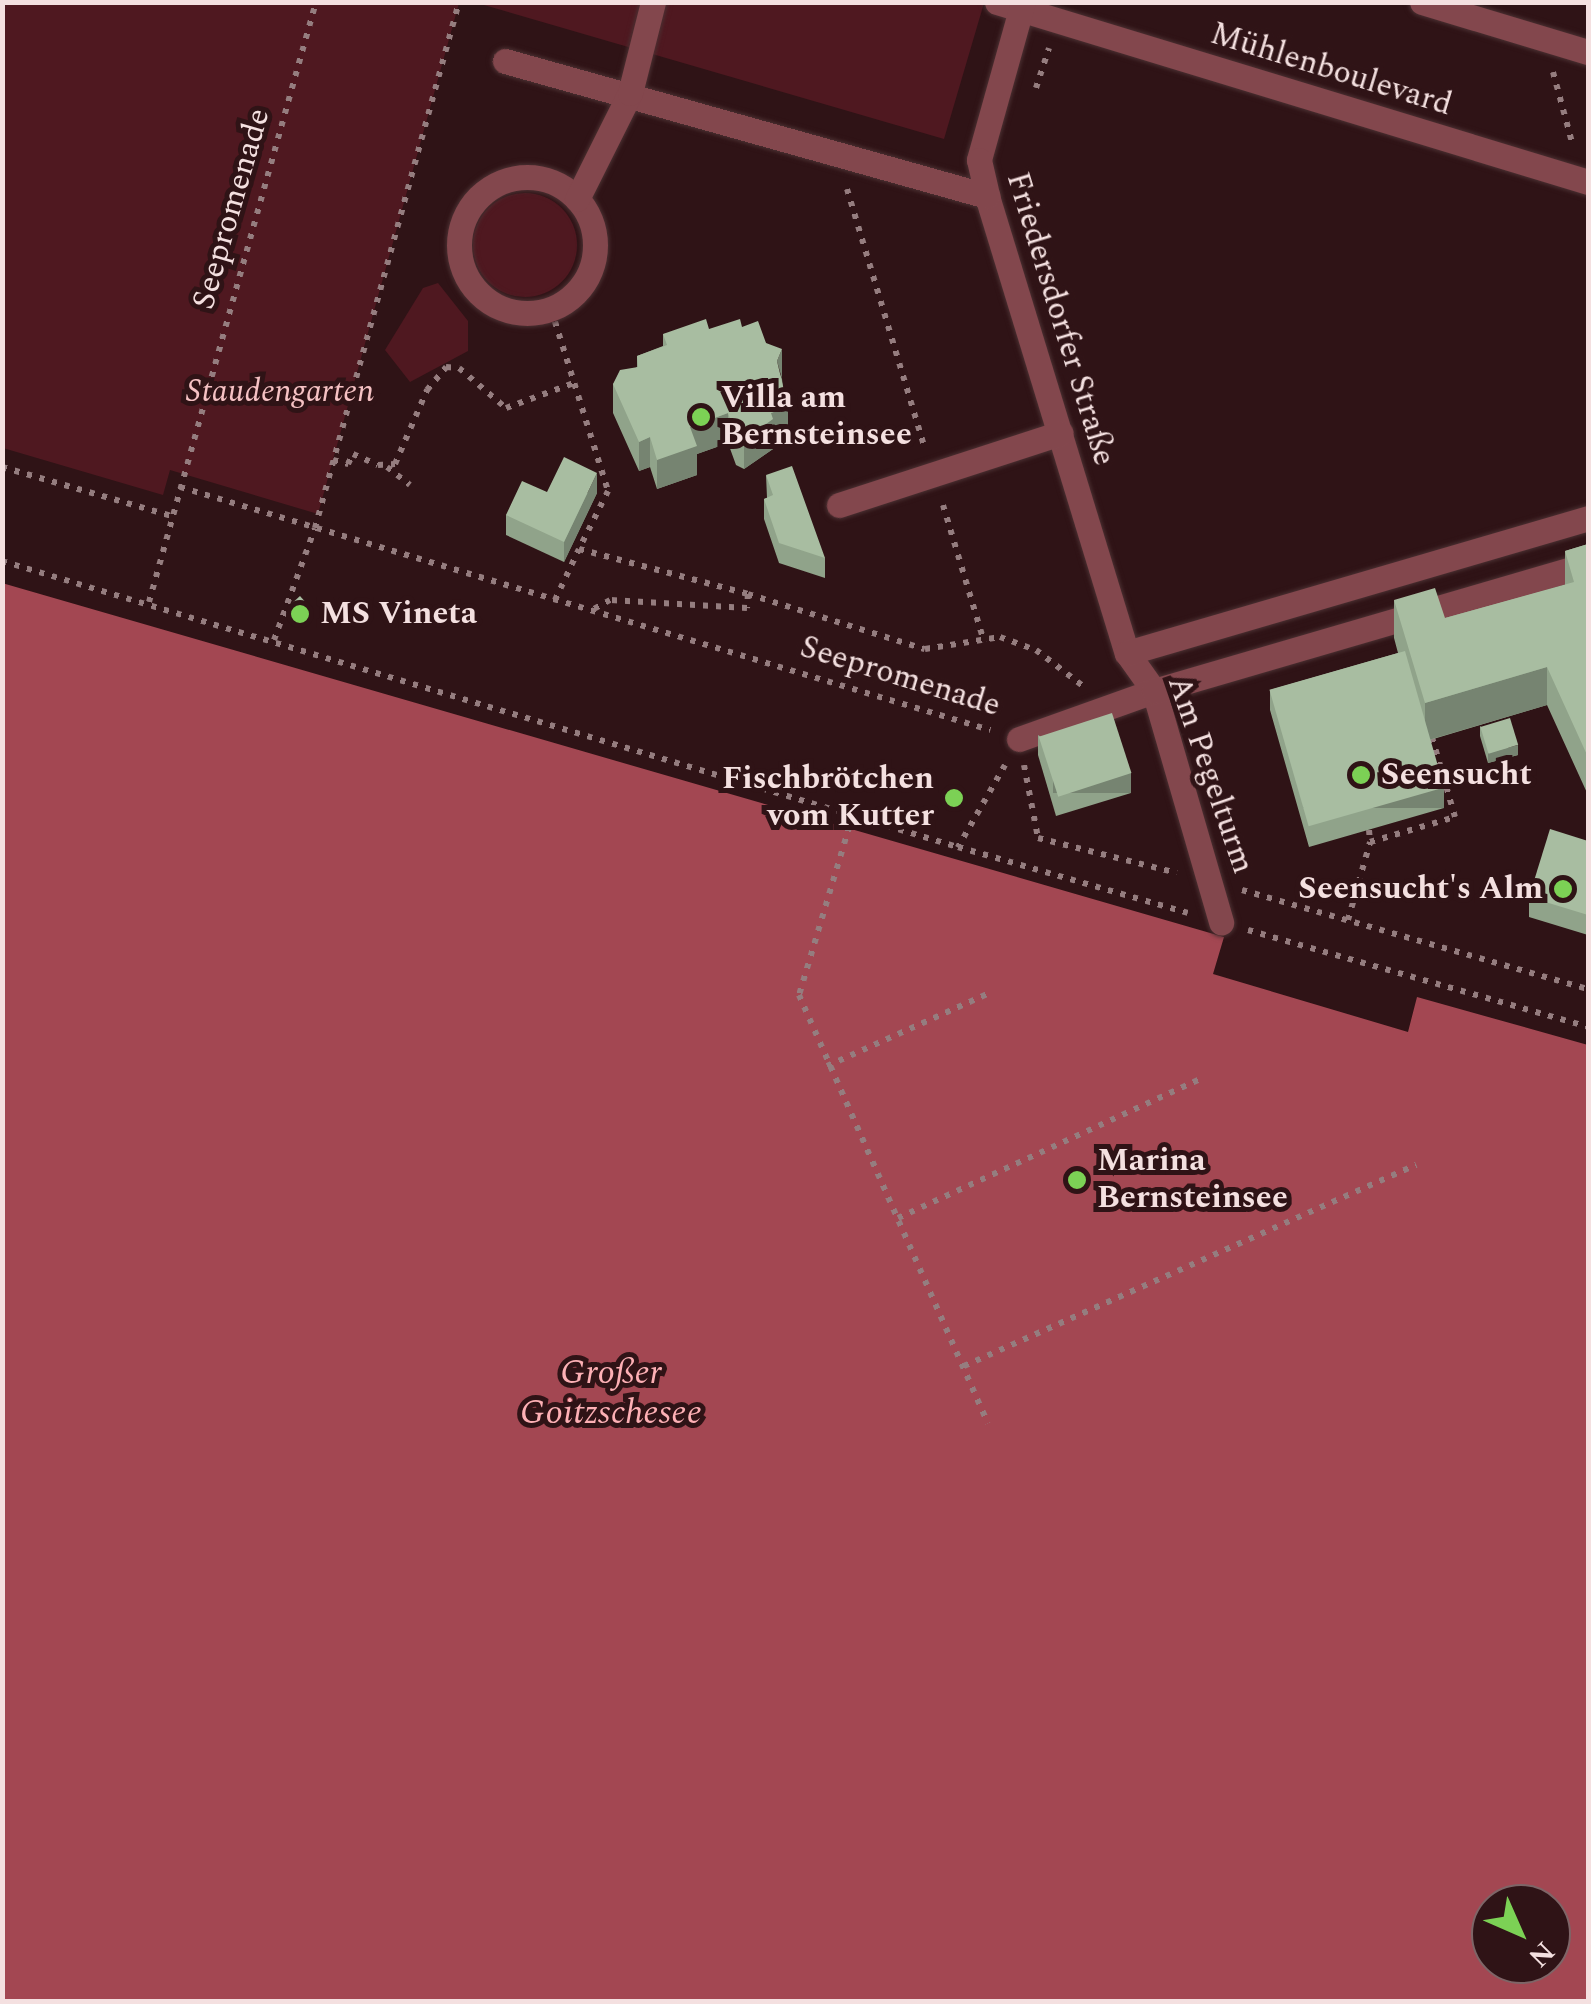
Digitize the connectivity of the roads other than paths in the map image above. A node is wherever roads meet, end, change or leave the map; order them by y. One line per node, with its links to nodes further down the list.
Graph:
1 (653, 2): 6 (street)
2 (1422, 2): 4 (street)
3 (1014, 5): 7 (street, Mühlenboulevard); 8 (street, Friedersdorfer Straße)
4 (1588, 52)
5 (505, 62): 6 (street)
6 (630, 93): 8 (street); 9 (street)
7 (1584, 180)
8 (986, 196): 10 (street, Friedersdorfer Straße)
9 (578, 199): 9 (street)
10 (1060, 434): 11 (street); 14 (street, Friedersdorfer Straße)
11 (839, 505)
12 (1588, 518): 14 (street)
13 (1588, 564): 15 (street)
14 (1127, 653): 15 (street, Am Pegelturm)
15 (1154, 691): 16 (street); 17 (street, Am Pegelturm)
16 (1020, 740)
17 (1220, 922)

